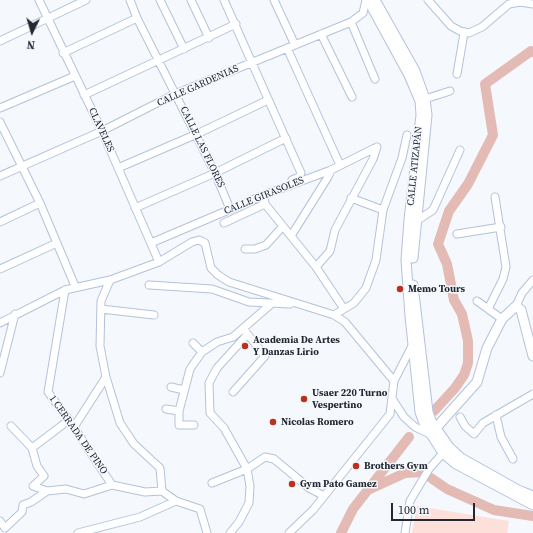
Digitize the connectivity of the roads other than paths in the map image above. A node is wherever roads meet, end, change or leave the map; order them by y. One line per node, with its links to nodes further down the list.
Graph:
1 (39, 0): 13 (street, CLAVELES)
2 (86, 0): 13 (street)
3 (130, 0): 12 (street, CALLE LAS FLORES)
4 (160, 0): 22 (street)
5 (191, 0): 18 (street)
6 (224, 0): 15 (street)
7 (274, 0): 20 (street)
8 (367, 0): 14 (street, CALLE GARDENIAS); 92 (main road, CALLE ATIZAPÁN)
9 (375, 0): 33 (main road, CALLE ATIZAPÁN)
10 (428, 0): 16 (street)
11 (533, 4): 16 (street)
12 (138, 18): 23 (street); 24 (street, CALLE LAS FLORES)
13 (48, 20): 19 (street); 23 (street, CLAVELES)
14 (351, 22): 17 (street, CALLE GARDENIAS); 28 (street)
15 (236, 24): 18 (street); 25 (street)
16 (464, 33): 26 (street)
17 (321, 34): 20 (street, CALLE GARDENIAS); 32 (street)
18 (209, 38): 22 (street)
19 (0, 41)
20 (294, 45): 21 (street, CALLE GARDENIAS)
21 (287, 48): 25 (street, CALLE GARDENIAS); 43 (street)
22 (184, 49): 24 (street)
23 (63, 53): 27 (street, CLAVELES)
24 (159, 60): 30 (street, CALLE LAS FLORES); 31 (street)
25 (251, 62): 30 (street, CALLE GARDENIAS); 34 (street)
26 (457, 74)
27 (75, 76): 31 (street, CLAVELES); 35 (street)
28 (375, 78)
29 (450, 91): 33 (street)
30 (175, 94): 38 (street, CALLE GARDENIAS); 39 (street, CALLE LAS FLORES)
31 (84, 95): 38 (street, CLAVELES)
32 (352, 97)
33 (425, 99): 59 (main road, CALLE ATIZAPÁN)
34 (268, 100): 39 (street); 41 (street)
35 (0, 108)
36 (0, 122): 37 (street)
37 (2, 130): 44 (street)
38 (102, 131): 44 (street, CALLE GARDENIAS); 45 (street, CLAVELES)
39 (197, 134): 45 (street); 47 (street, CALLE LAS FLORES)
40 (406, 135): 57 (street)
41 (286, 138): 47 (street); 49 (street)
42 (460, 150): 59 (street)
43 (340, 165): 46 (street, CALLE GIRASOLES); 52 (street, CALLE GIRASOLES)
44 (20, 166): 48 (street, CALLE GARDENIAS); 53 (street)
45 (118, 168): 55 (street, CLAVELES)
46 (331, 170): 49 (street, CALLE GIRASOLES); 64 (street)
47 (215, 172): 55 (street); 56 (street, CALLE LAS FLORES)
48 (0, 176)
49 (272, 192): 50 (street, CALLE GIRASOLES)
50 (264, 195): 54 (street); 56 (street, CALLE GIRASOLES)
51 (496, 197): 62 (street)
52 (351, 198): 57 (street); 69 (street)
53 (40, 203): 58 (street); 65 (street)
54 (265, 204): 60 (street); 61 (street)
55 (135, 208): 66 (street, CLAVELES)
56 (230, 209): 66 (street, CALLE GIRASOLES)
57 (383, 210): 82 (street)
58 (0, 222)
59 (415, 222): 92 (main road, CALLE ATIZAPÁN)
60 (224, 223)
61 (283, 226): 64 (street); 67 (street)
62 (501, 227): 63 (street); 80 (street)
63 (457, 234)
64 (291, 236): 69 (street)
65 (57, 243): 70 (street); 74 (street)
66 (151, 243): 68 (street, CLAVELES)
67 (244, 249)
68 (159, 262): 71 (street); 78 (street)
69 (316, 267): 82 (street)
70 (0, 269)
71 (110, 280): 74 (street); 81 (street)
72 (533, 280): 79 (street)
73 (149, 285): 77 (street)
74 (75, 286): 75 (street)
75 (65, 290): 83 (street); 107 (street, 1 CERRADA DE PINO)
76 (477, 301): 80 (street)
77 (270, 304): 78 (street); 88 (street)
78 (296, 304): 85 (street)
79 (516, 306): 86 (main road); 90 (main road)
80 (488, 308): 86 (street)
81 (101, 309): 84 (street); 96 (street)
82 (344, 309): 85 (street)
83 (15, 314): 87 (street); 95 (street)
84 (154, 315)
85 (334, 316): 97 (street)
86 (502, 319): 111 (main road)
87 (0, 323)
88 (245, 332): 93 (street); 100 (street); 115 (street)
89 (533, 332): 90 (street)
90 (529, 341): 94 (main road)
91 (193, 343): 93 (street)
92 (417, 343): 97 (street); 111 (main road)
93 (202, 352): 99 (street)
94 (533, 356)
95 (0, 373)
96 (106, 377): 110 (street); 119 (street)
97 (394, 381): 102 (street)
98 (171, 387): 99 (street)
99 (184, 390): 104 (street)
100 (233, 392)
101 (533, 394): 105 (street)
102 (393, 400): 111 (street); 120 (street)
103 (166, 409): 104 (street)
104 (179, 411): 108 (street)
105 (496, 416): 106 (street); 114 (street)
106 (460, 417)
107 (69, 420): 110 (street, 1 CERRADA DE PINO); 112 (street)
108 (194, 425)
109 (11, 426): 112 (street)
110 (74, 427): 117 (street, 1 CERRADA DE PINO)
111 (432, 432): 113 (main road); 121 (main road)
112 (32, 448): 118 (street)
113 (443, 453): 123 (main road); 129 (street)
114 (513, 459)
115 (247, 469): 116 (street); 120 (street); 127 (street)
116 (212, 483)
117 (112, 485): 118 (street); 119 (street)
118 (47, 491): 124 (street)
119 (162, 491): 122 (street)
120 (324, 496): 128 (street)
121 (533, 496)
122 (176, 501): 125 (street); 126 (street)
123 (533, 505)
124 (0, 521)
125 (78, 533)
126 (207, 533)
127 (230, 533)
128 (289, 533)
129 (404, 533)

